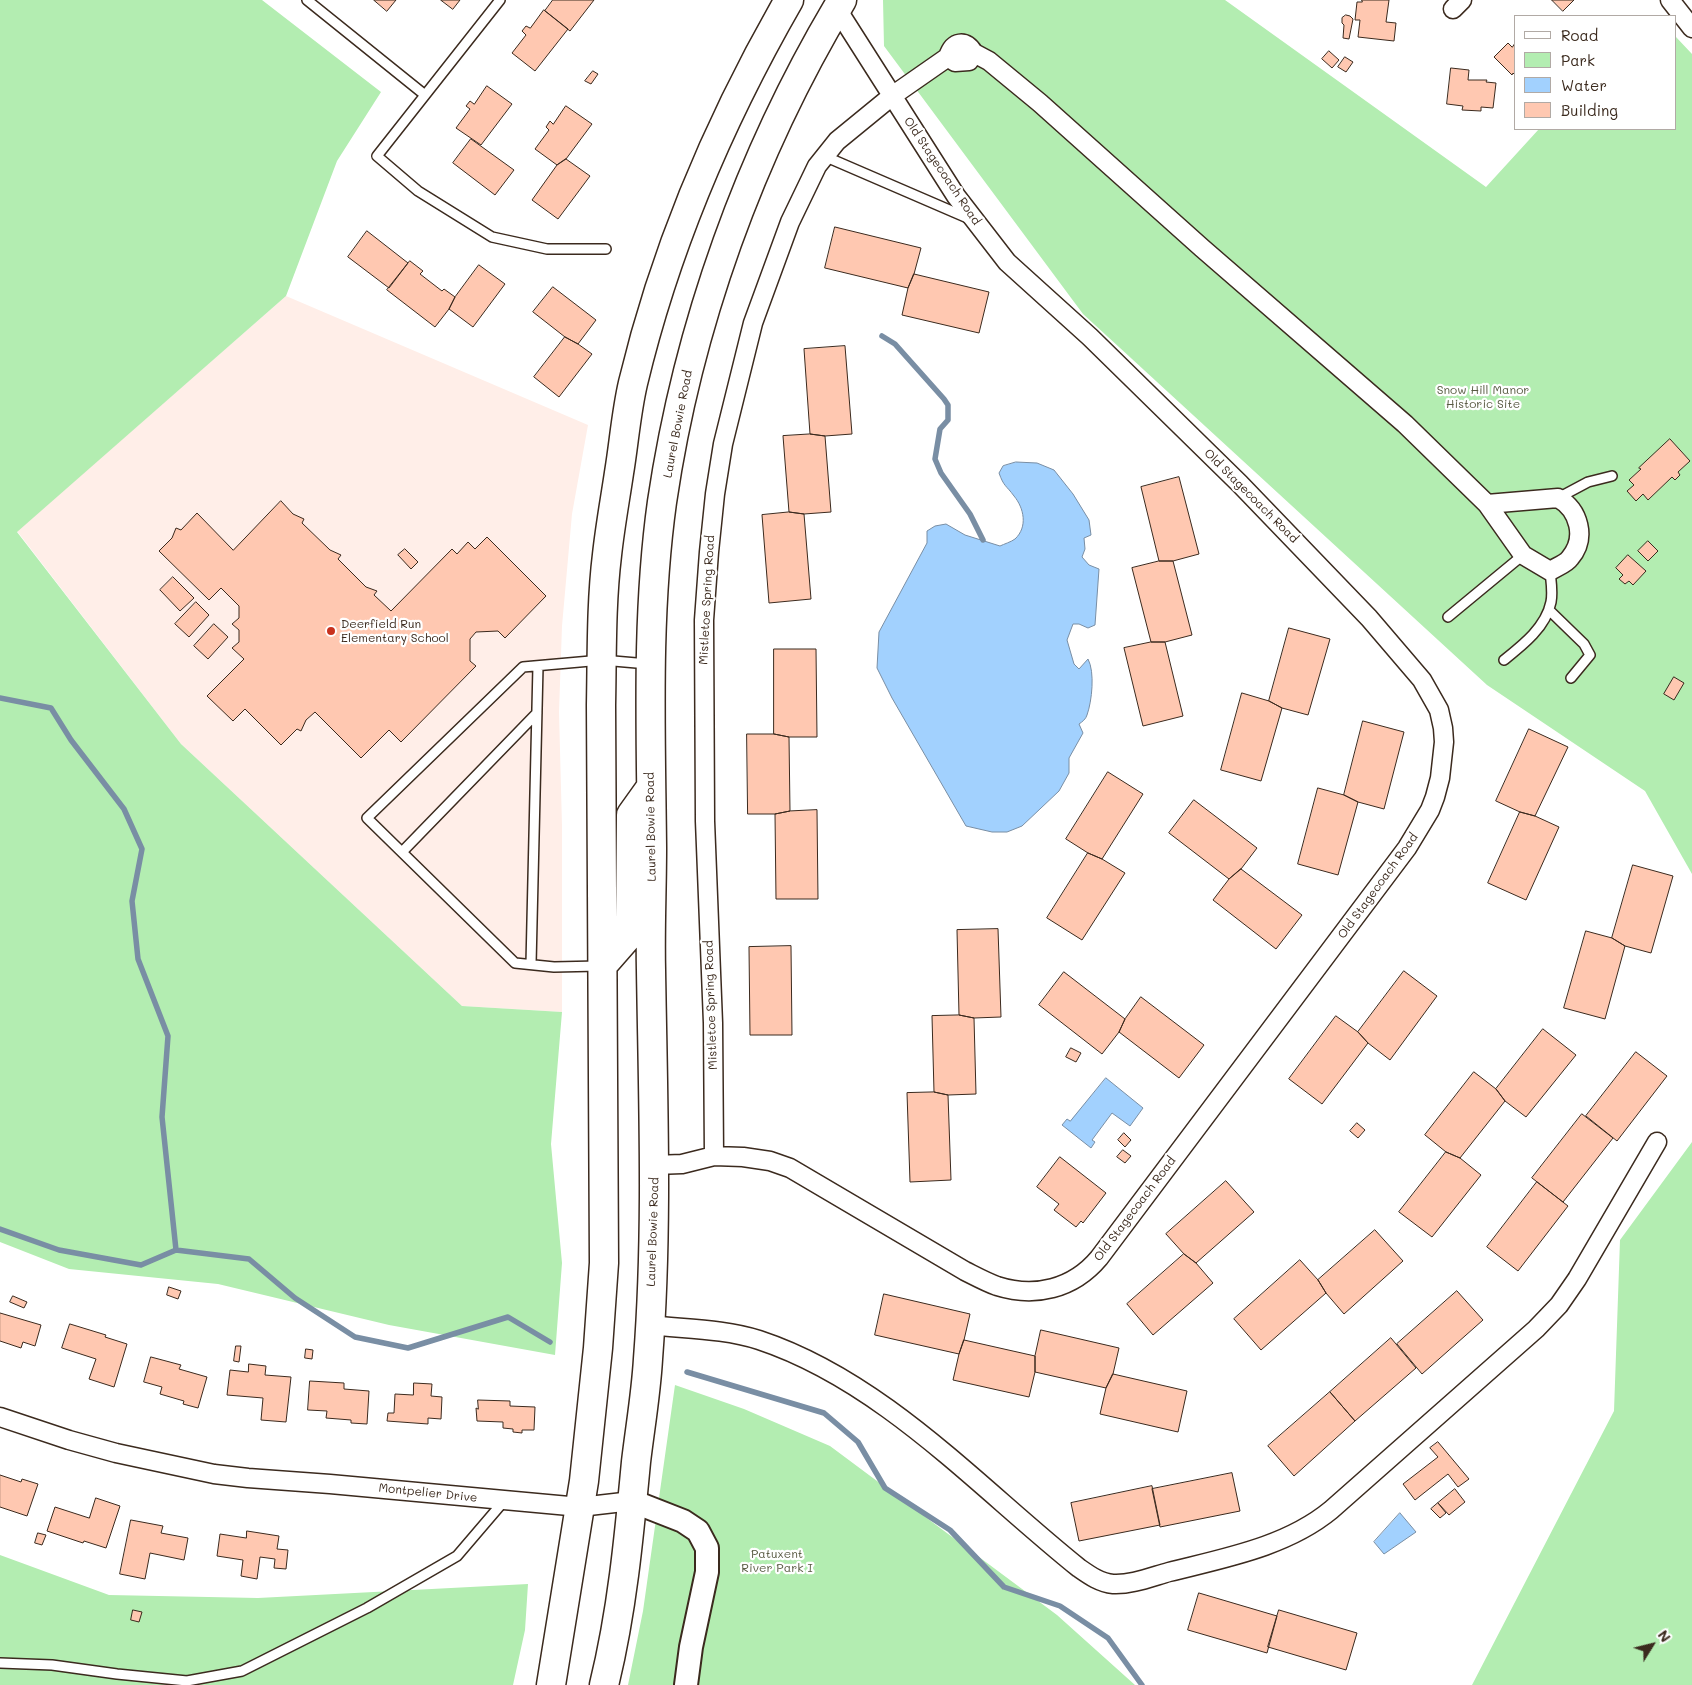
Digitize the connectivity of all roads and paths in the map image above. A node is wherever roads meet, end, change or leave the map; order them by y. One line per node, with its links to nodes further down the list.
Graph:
1 (307, 0): 7 (lane)
2 (500, 0): 7 (lane)
3 (789, 0): 19 (main road)
4 (1670, 0): 6 (street)
5 (836, 3): 8 (street, Old Stagecoach Road); 21 (main road, Laurel Bowie Road)
6 (1692, 28)
7 (424, 95): 11 (lane)
8 (892, 96): 9 (street, Mistletoe Spring Road); 10 (street, Old Stagecoach Road); 14 (street, Mistletoe Spring Road)
9 (824, 156): 10 (lane); 30 (street, Mistletoe Spring Road)
10 (976, 222): 30 (street, Old Stagecoach Road)
11 (606, 249)
12 (1612, 476): 13 (lane)
13 (1558, 498): 14 (street); 16 (street)
14 (1487, 504): 15 (street)
15 (1523, 555): 16 (street); 18 (lane)
16 (1550, 570): 17 (lane)
17 (1549, 610): 20 (lane); 23 (lane)
18 (1448, 617)
19 (602, 660): 21 (lane); 22 (lane); 28 (main road)
20 (1504, 660)
21 (652, 664): 25 (main road, Laurel Bowie Road)
22 (538, 666): 24 (lane); 26 (lane)
23 (1571, 678)
24 (537, 713): 26 (lane); 27 (lane)
25 (651, 787): 28 (main road); 31 (main road, Laurel Bowie Road)
26 (402, 852): 27 (lane)
27 (530, 964): 28 (lane)
28 (602, 966): 36 (main road)
29 (1657, 1142): 32 (street)
30 (714, 1156): 31 (street, Old Stagecoach Road)
31 (655, 1165): 32 (main road, Laurel Bowie Road)
32 (650, 1325): 35 (main road, Laurel Bowie Road)
33 (0, 1417): 34 (street, Montpelier Drive)
34 (504, 1500): 36 (street, Montpelier Drive); 37 (lane)
35 (632, 1501): 36 (street, Montpelier Drive); 39 (main road, Laurel Bowie Road); 40 (street, Montpelier Drive)
36 (580, 1507): 38 (main road)
37 (0, 1663)
38 (551, 1685)
39 (604, 1685)
40 (686, 1685)

